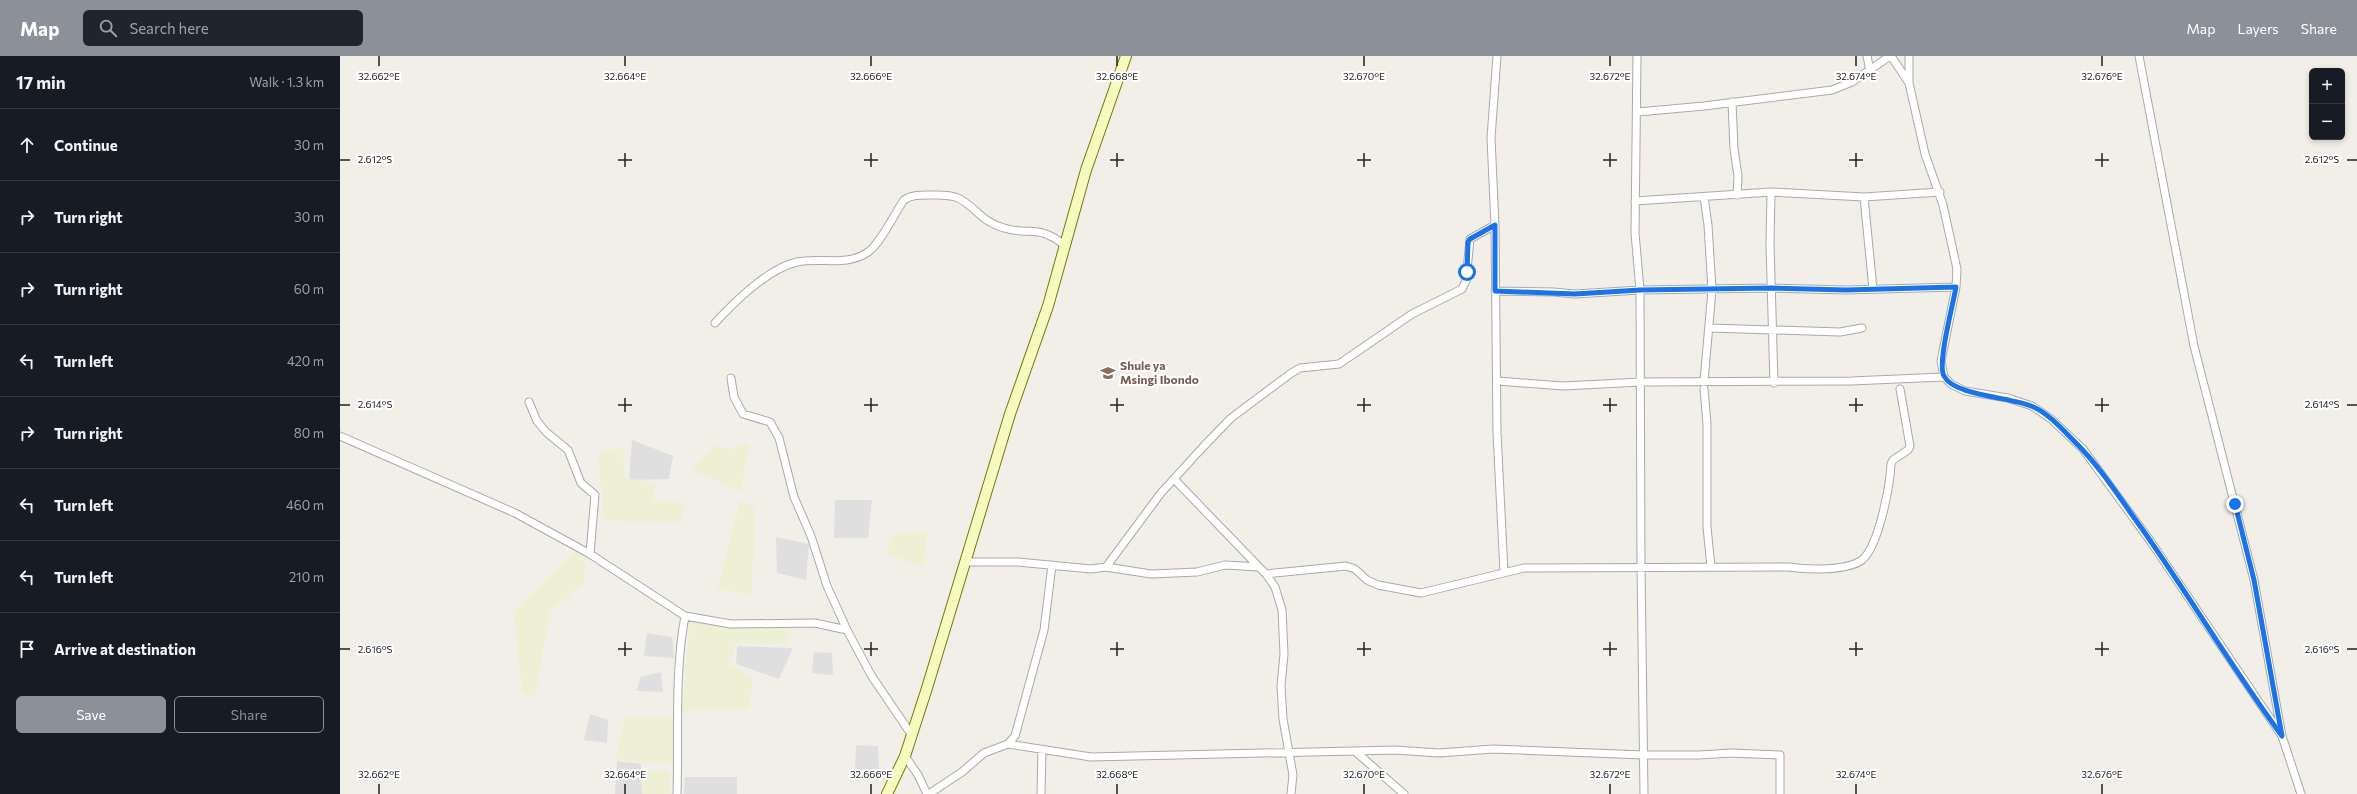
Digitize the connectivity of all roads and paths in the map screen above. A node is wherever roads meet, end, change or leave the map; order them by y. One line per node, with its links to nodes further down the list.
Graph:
1 (1126, 56): 19 (main road)
2 (1497, 56): 18 (street)
3 (1637, 56): 11 (street)
4 (1867, 56): 8 (street)
5 (1891, 56): 8 (street); 9 (street)
6 (1909, 56): 9 (street)
7 (2139, 56): 53 (street)
8 (1870, 71): 10 (street)
9 (1908, 83): 13 (street)
10 (1732, 102): 11 (street); 14 (street)
11 (1638, 112): 17 (street)
12 (1771, 192): 14 (street); 16 (street); 21 (street)
13 (1940, 192): 16 (street); 20 (street)
14 (1737, 195): 15 (street)
15 (1704, 197): 17 (street); 24 (street)
16 (1864, 197): 22 (street)
17 (1635, 201): 23 (street)
18 (1495, 225): 25 (street); 40 (street)
19 (1064, 245): 26 (street); 42 (main road)
20 (1956, 287): 22 (street); 30 (street)
21 (1771, 288): 22 (street); 24 (street); 29 (street)
22 (1873, 289)
23 (1640, 290): 24 (street); 25 (street); 33 (street)
24 (1712, 290): 27 (street)
25 (1495, 291): 32 (street)
26 (715, 323)
27 (1710, 328): 29 (street); 34 (street)
28 (1862, 328): 29 (street)
29 (1773, 329): 35 (street)
30 (1944, 377): 35 (street); 53 (street)
31 (731, 378): 51 (street)
32 (1498, 381): 33 (street); 48 (street)
33 (1641, 382): 34 (street); 44 (street)
34 (1704, 382): 35 (street)
35 (1774, 383)
36 (1704, 389): 47 (street)
37 (1900, 389): 47 (street)
38 (529, 402): 41 (street)
39 (340, 436): 41 (street)
40 (1174, 479): 45 (street); 46 (street)
41 (590, 554): 50 (street)
42 (967, 562): 43 (street); 52 (main road)
43 (1052, 565): 45 (street); 54 (street)
44 (1641, 566): 47 (street); 48 (street); 58 (street)
45 (1106, 567): 46 (street)
46 (1259, 567): 49 (street)
47 (1711, 567)
48 (1504, 572): 49 (street)
49 (1266, 574): 57 (street)
50 (685, 616): 51 (street); 60 (street)
51 (847, 630): 52 (street)
52 (911, 734): 59 (main road)
53 (2282, 736): 68 (street)
54 (1008, 744): 55 (street); 62 (street)
55 (1042, 750): 57 (street); 63 (street)
56 (1356, 752): 57 (street); 58 (street); 65 (street)
57 (1289, 753): 64 (street)
58 (1643, 755): 66 (street); 67 (street)
59 (904, 756): 61 (main road); 62 (street)
60 (677, 794)
61 (887, 794)
62 (928, 794)
63 (1041, 794)
64 (1291, 794)
65 (1404, 794)
66 (1644, 794)
67 (1780, 794)
68 (2301, 794)

